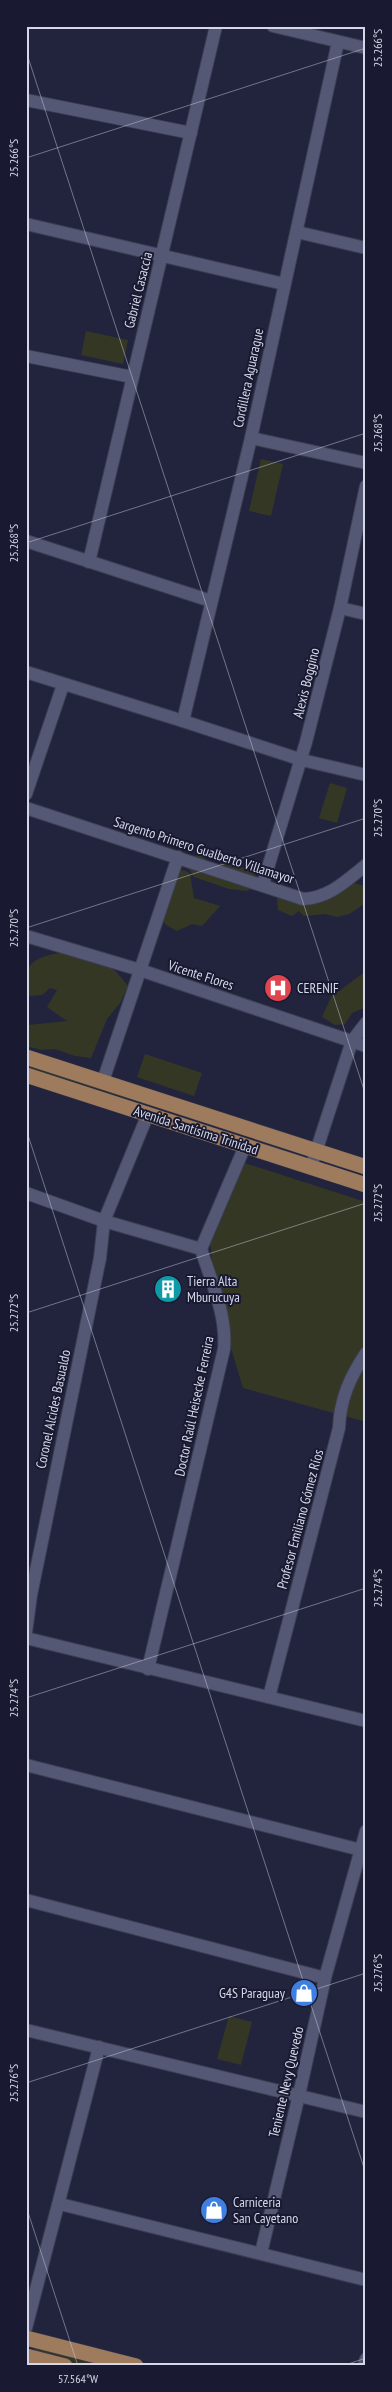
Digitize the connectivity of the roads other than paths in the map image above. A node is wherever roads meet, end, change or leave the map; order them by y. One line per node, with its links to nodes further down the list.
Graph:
1 (216, 26): 6 (street, Gabriel Casaccia)
2 (274, 26): 3 (street)
3 (338, 42): 4 (street); 8 (street, Cordillera Aguarague)
4 (366, 48)
5 (26, 100): 6 (street)
6 (191, 133): 10 (street, Gabriel Casaccia)
7 (26, 224): 10 (street)
8 (297, 232): 9 (street); 11 (street, Cordillera Aguarague)
9 (366, 248)
10 (161, 257): 11 (street); 13 (street, Gabriel Casaccia)
11 (284, 284): 14 (street, Cordillera Aguarague)
12 (26, 356): 13 (street)
13 (132, 377): 18 (street, Gabriel Casaccia)
14 (251, 438): 15 (street); 19 (street, Cordillera Aguarague)
15 (366, 463)
16 (366, 486): 20 (street, Alexis Boggino)
17 (26, 541): 18 (street)
18 (89, 562): 19 (street)
19 (211, 601): 24 (street, Cordillera Aguarague)
20 (340, 608): 21 (street); 25 (street, Alexis Boggino)
21 (366, 614)
22 (26, 672): 23 (street)
23 (63, 685): 24 (street); 27 (street)
24 (183, 720): 25 (street)
25 (302, 760): 26 (street); 31 (street, Alexis Boggino)
26 (366, 776)
27 (26, 794)
28 (26, 808): 29 (street, Sargento Primero Gualberto Villamayor)
29 (178, 857): 31 (street, Sargento Primero Gualberto Villamayor); 33 (street)
30 (366, 866): 31 (street, Sargento Primero Gualberto Villamayor)
31 (263, 884)
32 (26, 936): 33 (street, Vicente Flores)
33 (140, 970): 35 (street, Vicente Flores); 39 (street)
34 (366, 1023): 35 (street)
35 (352, 1041): 36 (street, Vicente Flores); 42 (street)
36 (366, 1046)
37 (26, 1057): 39 (main road, Avenida Santísima Trinidad)
38 (26, 1075): 40 (main road, Avenida Santísima Trinidad)
39 (103, 1081): 42 (main road, Avenida Santísima Trinidad)
40 (148, 1114): 41 (main road, Avenida Santísima Trinidad); 47 (street, Coronel Alcides Basualdo)
41 (245, 1146): 43 (main road, Avenida Santísima Trinidad); 48 (street)
42 (316, 1151): 43 (street); 44 (main road, Avenida Santísima Trinidad)
43 (310, 1167): 45 (main road, Avenida Santísima Trinidad)
44 (366, 1167)
45 (366, 1185)
46 (26, 1193): 47 (street)
47 (104, 1221): 48 (street); 50 (street, Coronel Alcides Basualdo)
48 (201, 1249): 53 (street, Doctor Raúl Heisecke Ferreira)
49 (366, 1353): 54 (street, Profesor Emiliano Gómez Ríos)
50 (28, 1594): 51 (street, Coronel Alcides Basualdo)
51 (26, 1632)
52 (26, 1638): 53 (street)
53 (148, 1669): 54 (street)
54 (269, 1697): 55 (street)
55 (366, 1722)
56 (26, 1765): 58 (street)
57 (366, 1831): 58 (street, Teniente Nevy Quevedo)
58 (361, 1850): 60 (street, Teniente Nevy Quevedo)
59 (26, 1900): 60 (street)
60 (325, 1978): 63 (street, Teniente Nevy Quevedo)
61 (26, 2030): 62 (street)
62 (99, 2047): 63 (street); 65 (street)
63 (299, 2095): 64 (street); 66 (street, Teniente Nevy Quevedo)
64 (366, 2112)
65 (60, 2204): 66 (street); 68 (street)
66 (261, 2253): 67 (street)
67 (366, 2280)
68 (26, 2328)
69 (26, 2338): 73 (main road)
70 (26, 2356): 72 (main road)
71 (366, 2359): 74 (street)
72 (66, 2366)
73 (136, 2366)
74 (364, 2366)

